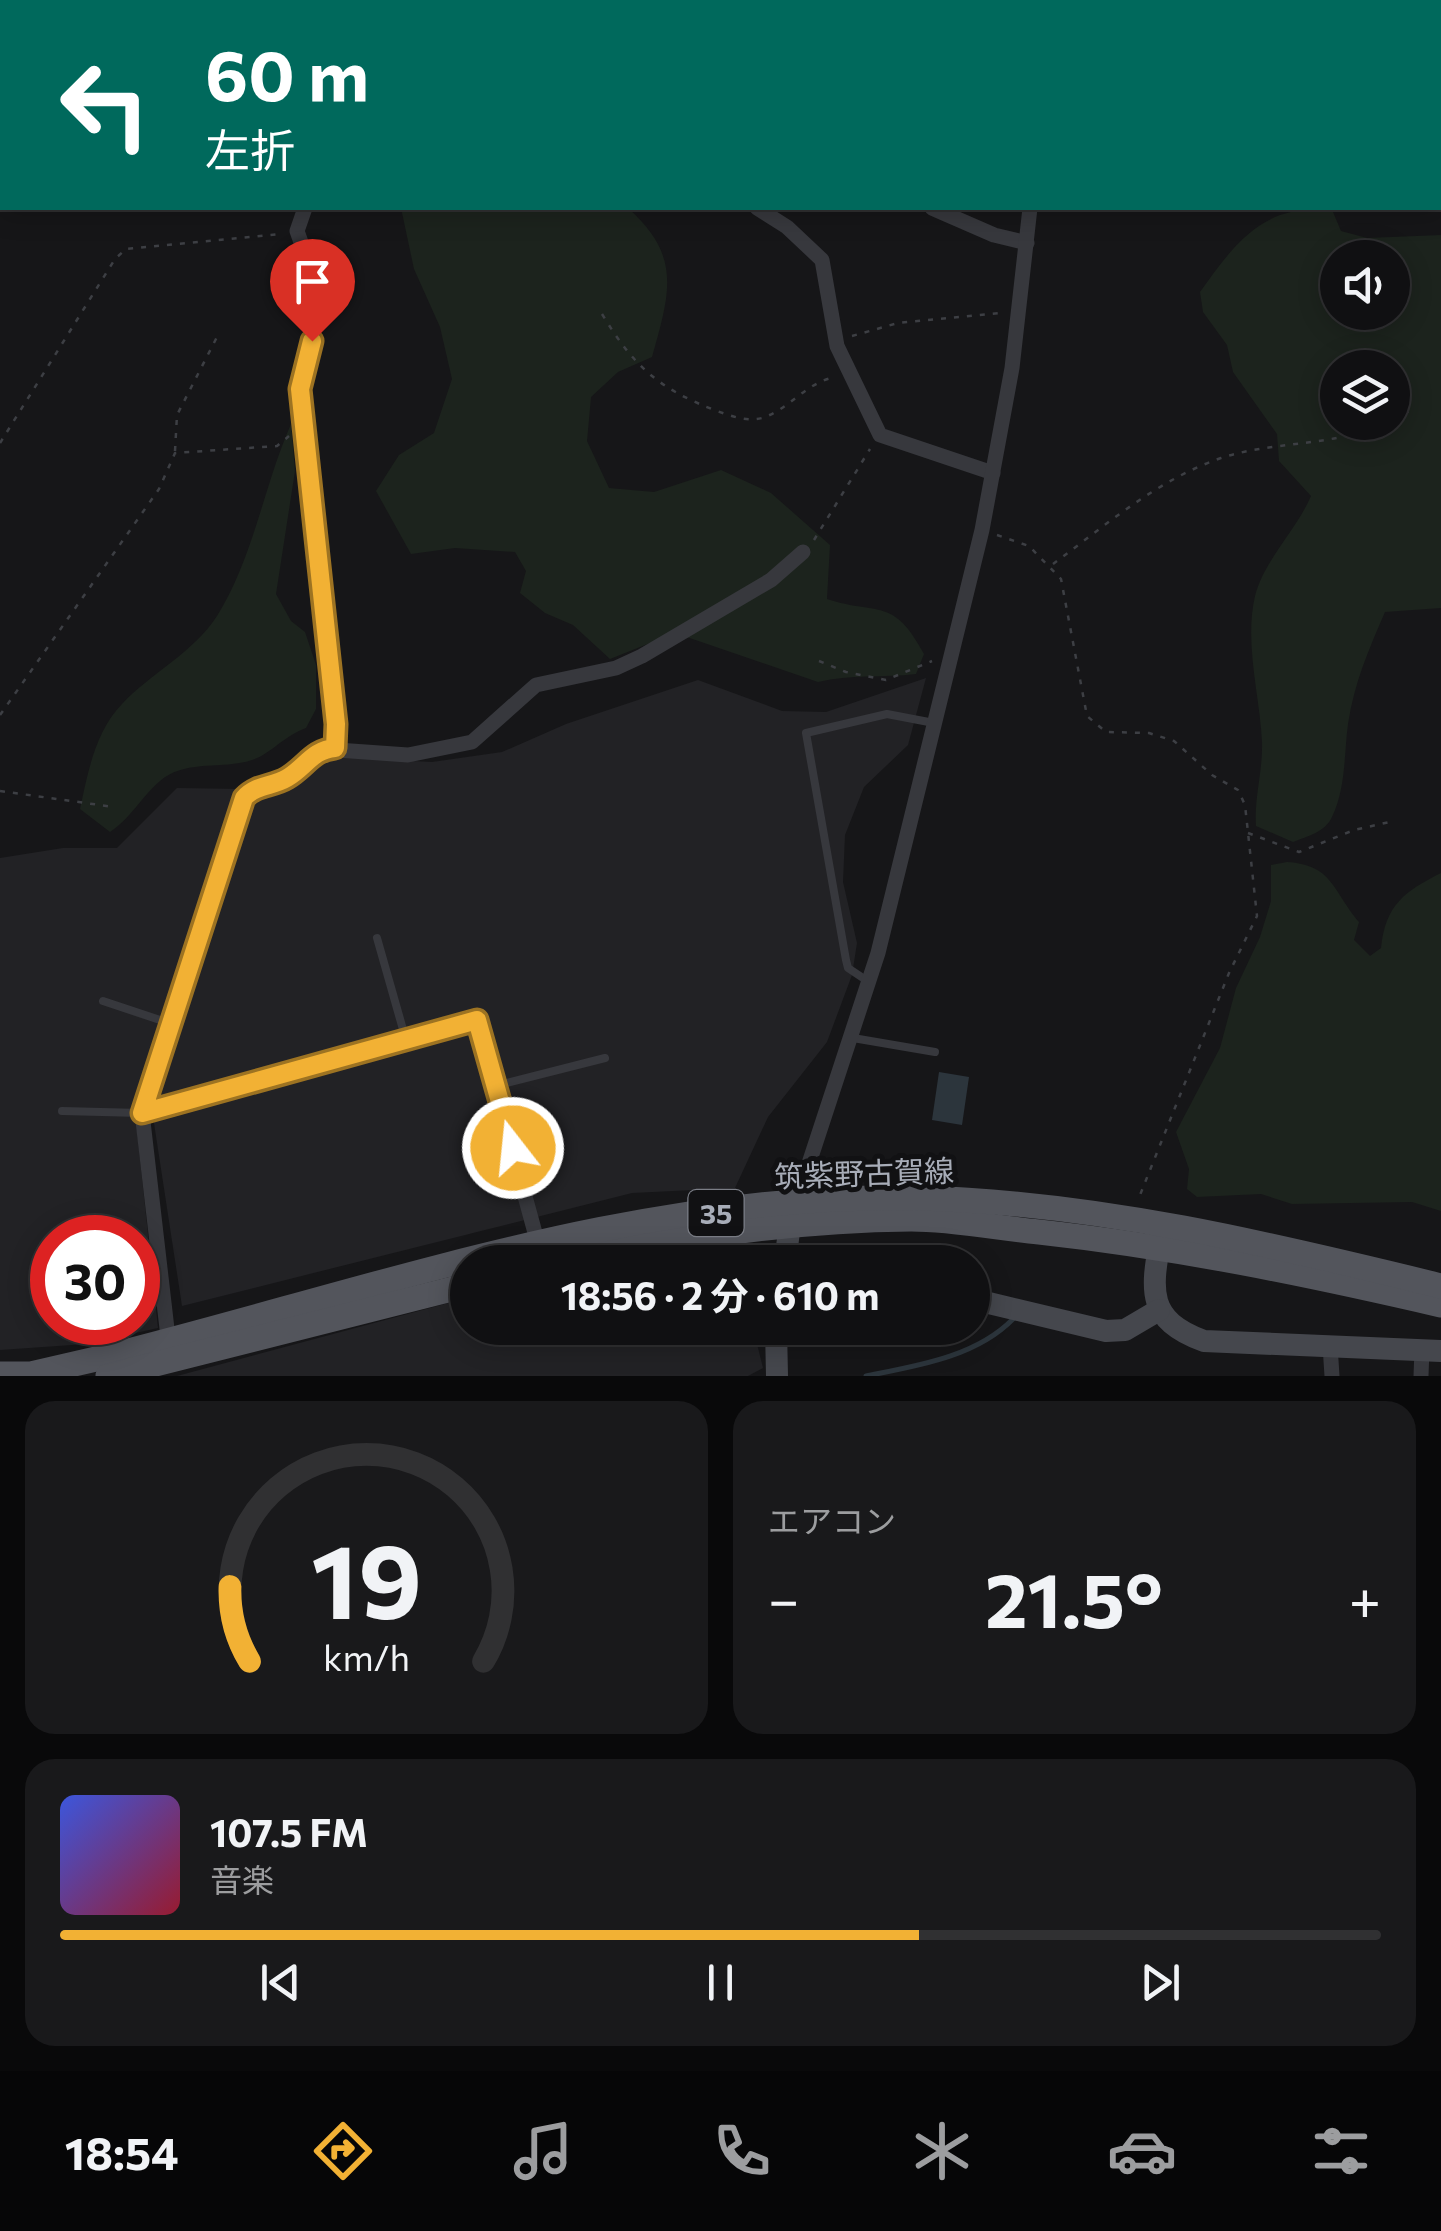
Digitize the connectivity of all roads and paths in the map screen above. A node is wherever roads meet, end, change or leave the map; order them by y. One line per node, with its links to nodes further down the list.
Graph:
1 (304, 210): 5 (street)
2 (760, 210): 10 (street)
3 (937, 210): 6 (street)
4 (1030, 210): 6 (street)
5 (297, 231): 14 (street); 17 (path)
6 (1027, 243): 7 (street)
7 (1020, 313): 10 (path); 19 (street)
8 (602, 314): 11 (path)
9 (218, 335): 18 (path)
10 (835, 338): 11 (street)
11 (847, 375): 15 (street)
12 (1414, 409): 13 (path)
13 (1410, 411)
14 (302, 425): 18 (path); 27 (street)
15 (880, 436): 19 (street); 21 (path)
16 (1336, 440): 22 (path)
17 (0, 443)
18 (175, 452): 25 (path)
19 (993, 474): 20 (street)
20 (982, 530): 22 (path); 24 (street)
21 (803, 552): 27 (street)
22 (1052, 565): 31 (path)
23 (819, 660): 24 (path)
24 (948, 665): 26 (street)
25 (0, 715)
26 (935, 724): 33 (street); 33 (lane)
27 (335, 748): 35 (street)
28 (0, 790): 29 (path)
29 (114, 807)
30 (1394, 821): 31 (path)
31 (1247, 832): 44 (path)
32 (377, 938): 37 (lane)
33 (869, 982): 36 (street)
34 (103, 1001): 35 (lane)
35 (169, 1023): 42 (street)
36 (852, 1038): 38 (lane); 43 (street)
37 (406, 1040): 40 (street); 42 (street)
38 (934, 1052)
39 (604, 1058): 40 (lane)
40 (495, 1086): 46 (street)
41 (62, 1111): 42 (lane)
42 (142, 1113): 58 (street)
43 (793, 1214): 44 (main road, 筑紫野古賀線 / 35); 45 (main road, 筑紫野古賀線 / 35); 47 (main road, 筑紫野古賀線 / 35); 48 (main road, 筑紫野古賀線 / 35); 49 (street)
44 (1131, 1218): 45 (main road, 筑紫野古賀線 / 35)
45 (1161, 1234): 51 (main road, 筑紫野古賀線 / 35); 54 (main road, 筑紫野古賀線 / 35); 55 (street)
46 (539, 1245)
47 (587, 1245)
48 (642, 1245)
49 (788, 1245)
50 (450, 1276): 58 (main road, 筑紫野古賀線 / 35)
51 (1441, 1286)
52 (450, 1289): 58 (main road, 筑紫野古賀線 / 35)
53 (990, 1303): 55 (street)
54 (1441, 1305)
55 (1159, 1310): 57 (street)
56 (776, 1345): 62 (street)
57 (1330, 1345): 59 (street); 63 (street)
58 (169, 1350): 60 (main road, 筑紫野古賀線 / 35); 61 (main road, 筑紫野古賀線 / 35)
59 (1431, 1350): 64 (street)
60 (0, 1374)
61 (108, 1376)
62 (777, 1376)
63 (1332, 1376)
64 (1421, 1376)

